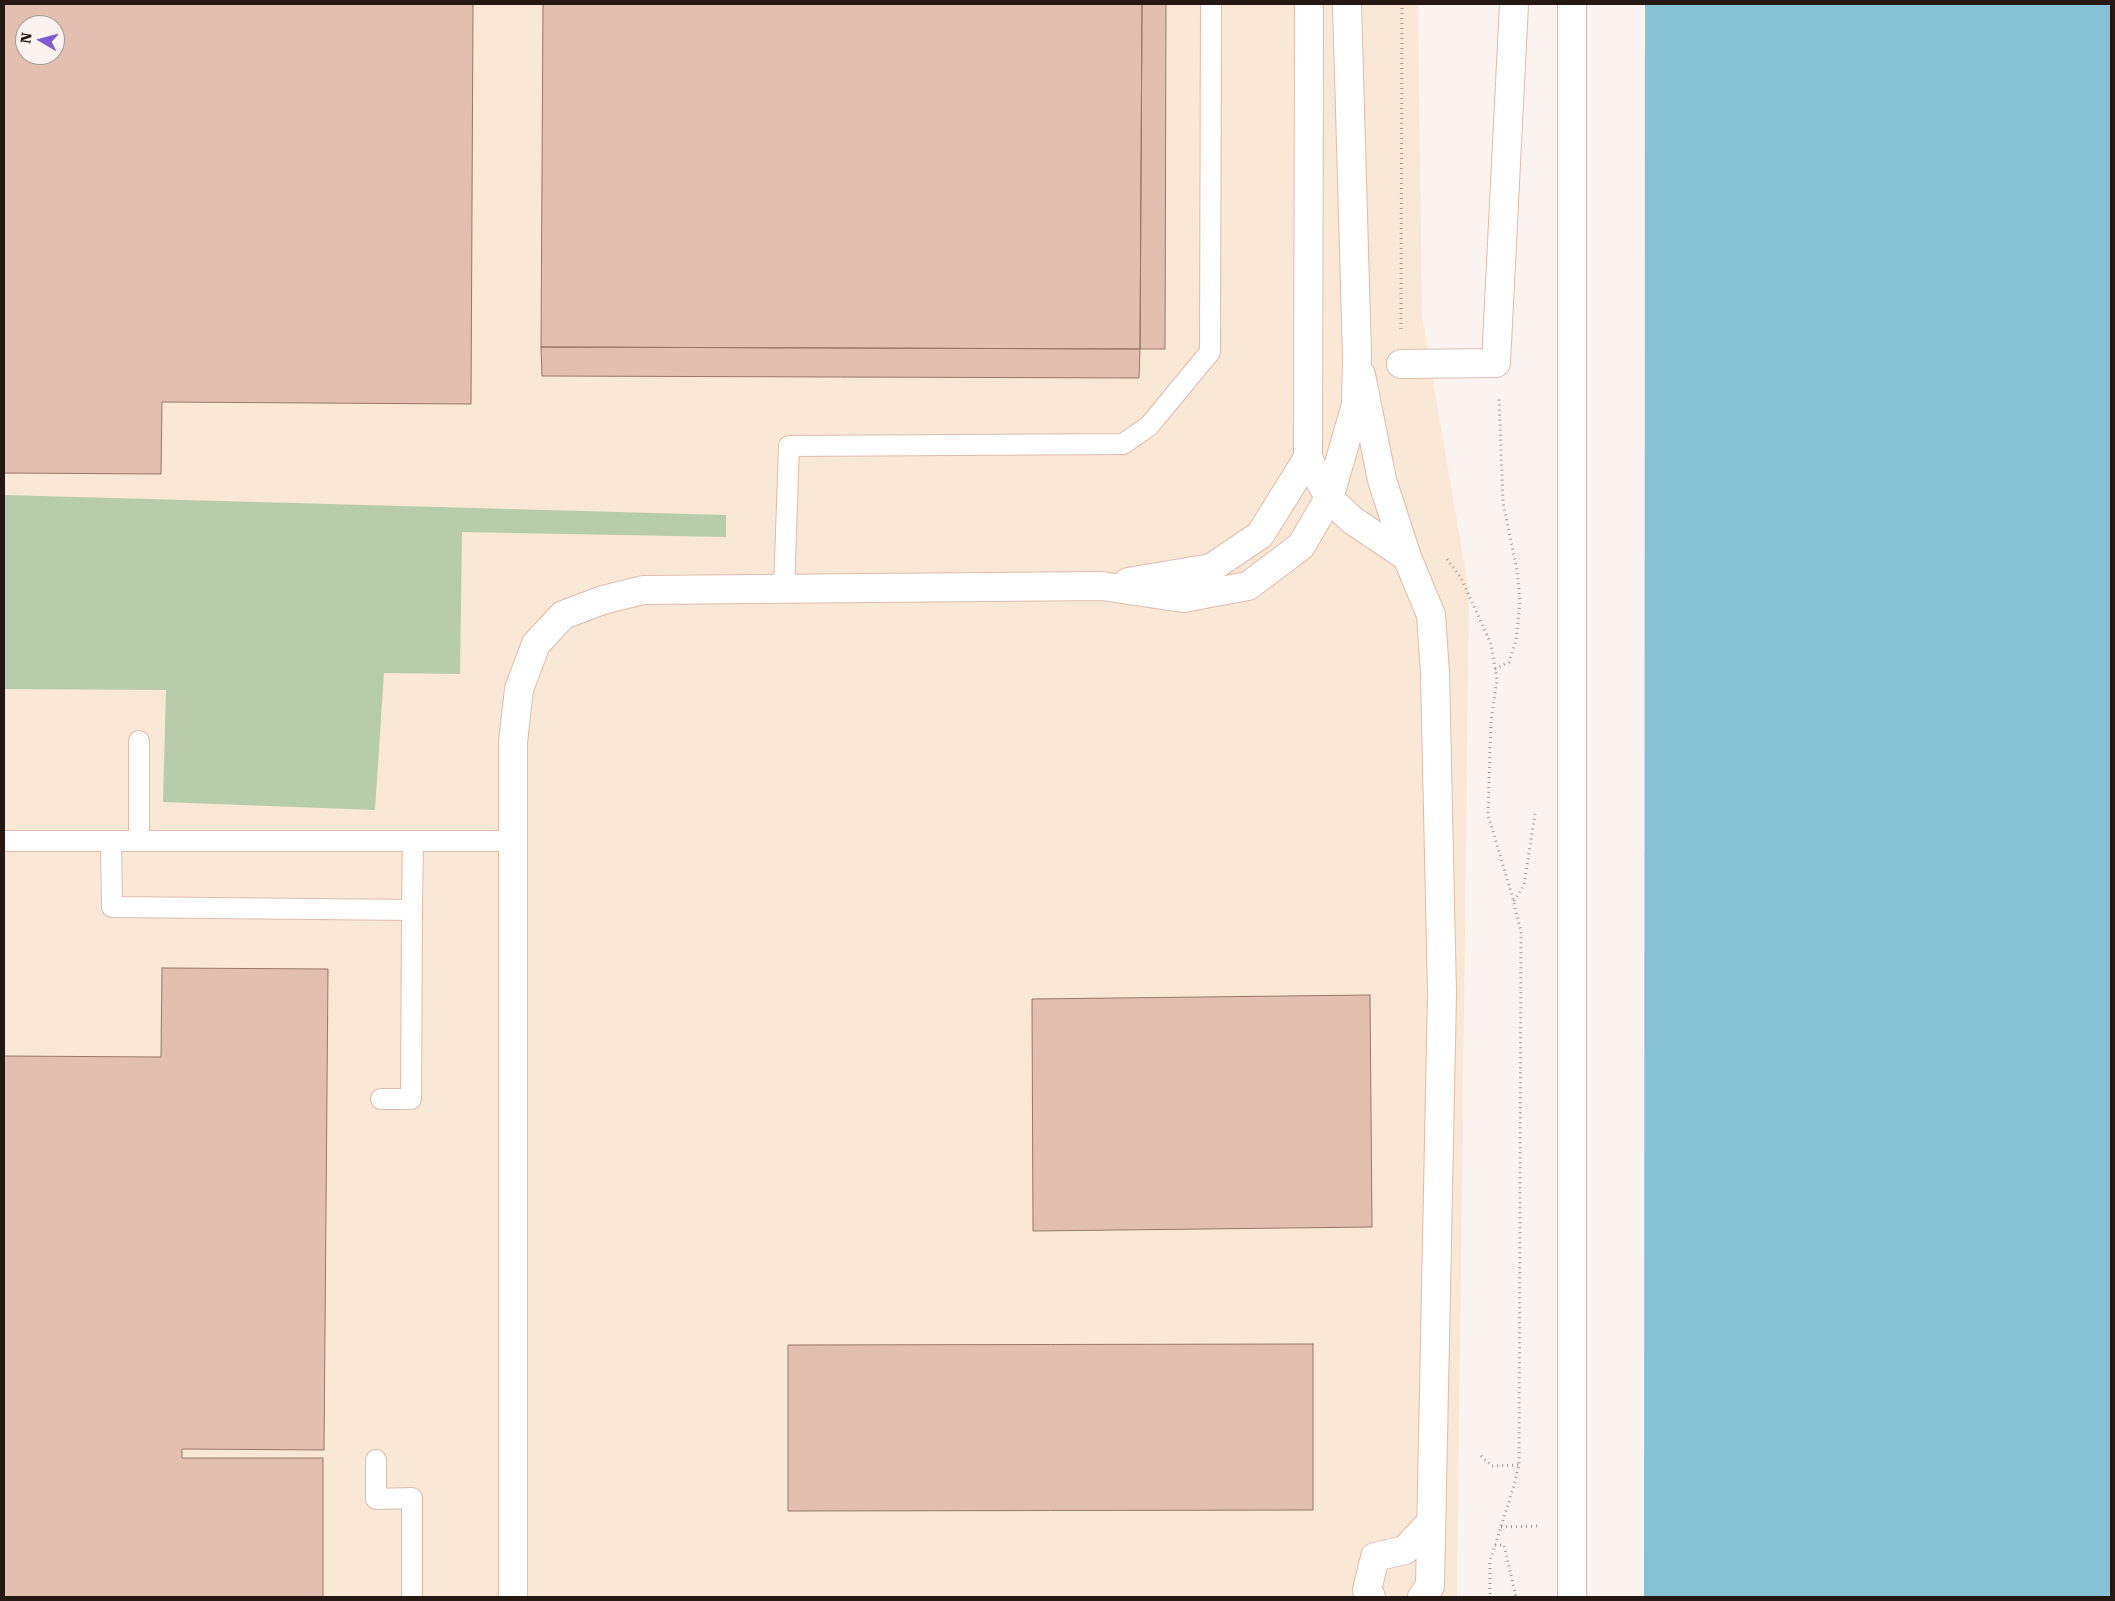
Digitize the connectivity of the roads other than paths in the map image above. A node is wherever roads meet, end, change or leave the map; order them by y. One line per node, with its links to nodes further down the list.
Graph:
1 (1211, 4): 12 (lane)
2 (1309, 4): 8 (street)
3 (1347, 4): 6 (street)
4 (1514, 4): 7 (street)
5 (1572, 4): 27 (street)
6 (1357, 356): 9 (street); 10 (street)
7 (1401, 364)
8 (1308, 458): 9 (street); 11 (street)
9 (1329, 498): 10 (street); 11 (street)
10 (1407, 557): 22 (street)
11 (1102, 586): 12 (street)
12 (784, 589): 18 (street)
13 (140, 741): 14 (lane)
14 (139, 840): 16 (lane); 17 (lane)
15 (4, 841): 16 (lane)
16 (111, 841): 19 (lane)
17 (413, 841): 18 (lane); 19 (lane)
18 (512, 841): 24 (street)
19 (412, 910): 20 (lane)
20 (381, 1099)
21 (376, 1460): 23 (lane)
22 (1431, 1522): 25 (street); 26 (street)
23 (412, 1597)
24 (513, 1597)
25 (1371, 1597)
26 (1422, 1597)
27 (1572, 1597)

